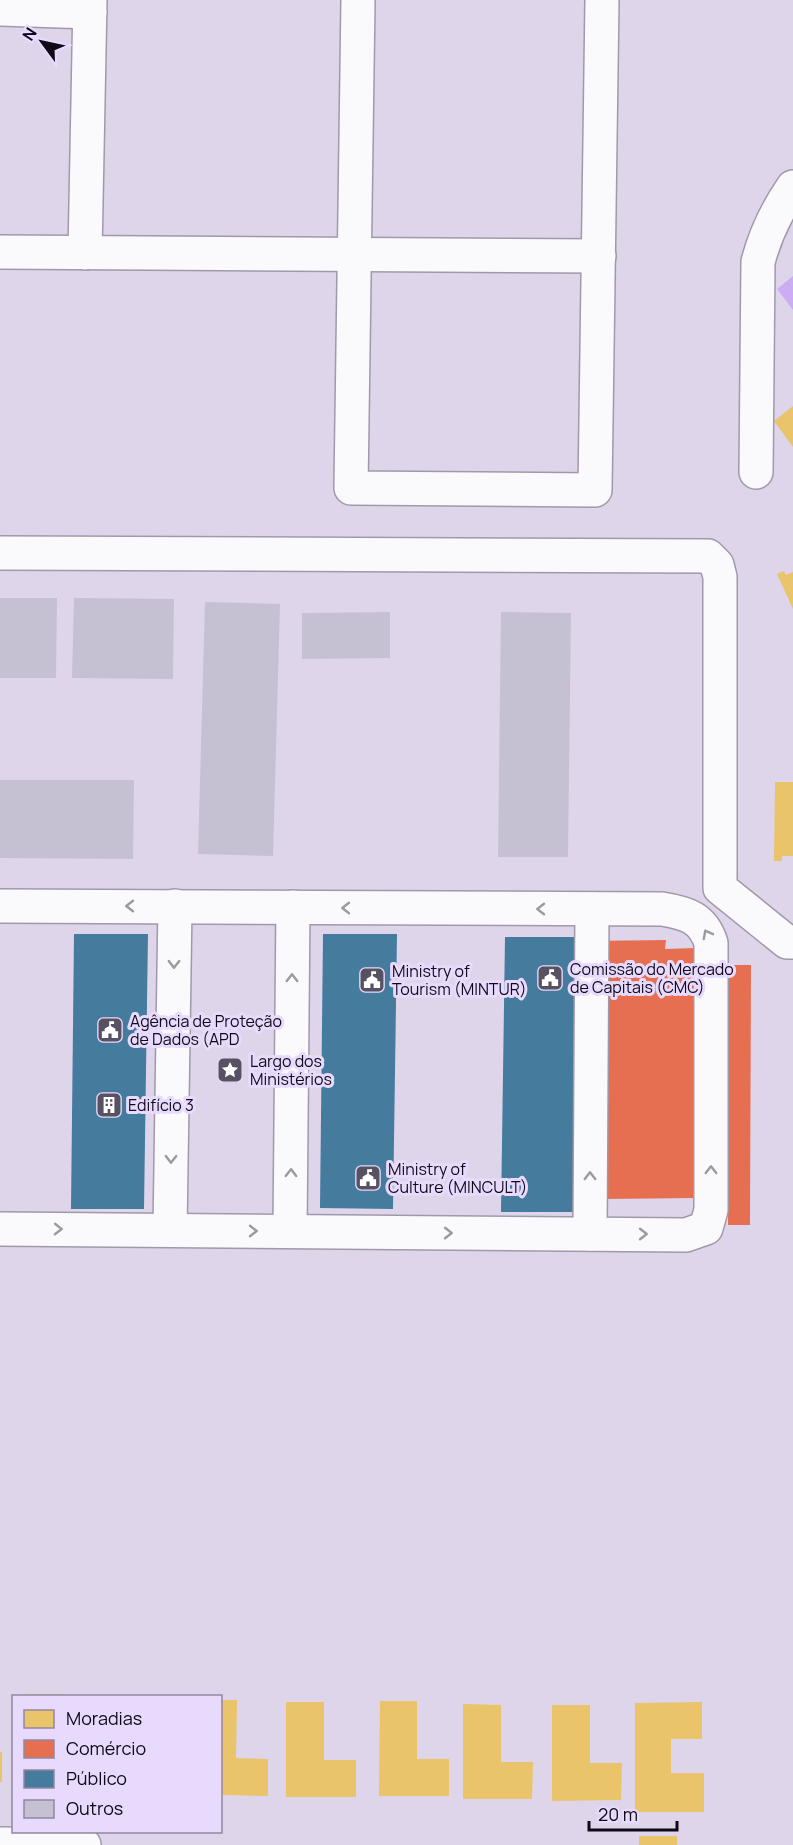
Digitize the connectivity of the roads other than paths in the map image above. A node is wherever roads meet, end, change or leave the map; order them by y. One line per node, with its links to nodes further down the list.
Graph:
1 (358, 0): 8 (street)
2 (602, 0): 9 (street)
3 (90, 6): 4 (street); 7 (street)
4 (0, 9)
5 (793, 187): 10 (street)
6 (0, 252): 7 (street)
7 (85, 253): 8 (street)
8 (355, 255): 9 (street); 9 (street)
9 (599, 256)
10 (756, 472)
11 (0, 553): 16 (street)
12 (0, 906): 13 (street, one-way to 12)
13 (175, 906): 14 (street); 18 (street, one-way to 18)
14 (293, 907): 15 (street, one-way to 14); 19 (street, one-way to 14)
15 (592, 909): 20 (street, one-way to 15); 20 (street, one-way to 15)
16 (793, 942)
17 (0, 1229): 18 (street, one-way to 18)
18 (170, 1230): 19 (street, one-way to 19)
19 (290, 1231): 20 (street, one-way to 20)
20 (590, 1234)
21 (0, 1844): 22 (street)
22 (84, 1845)

